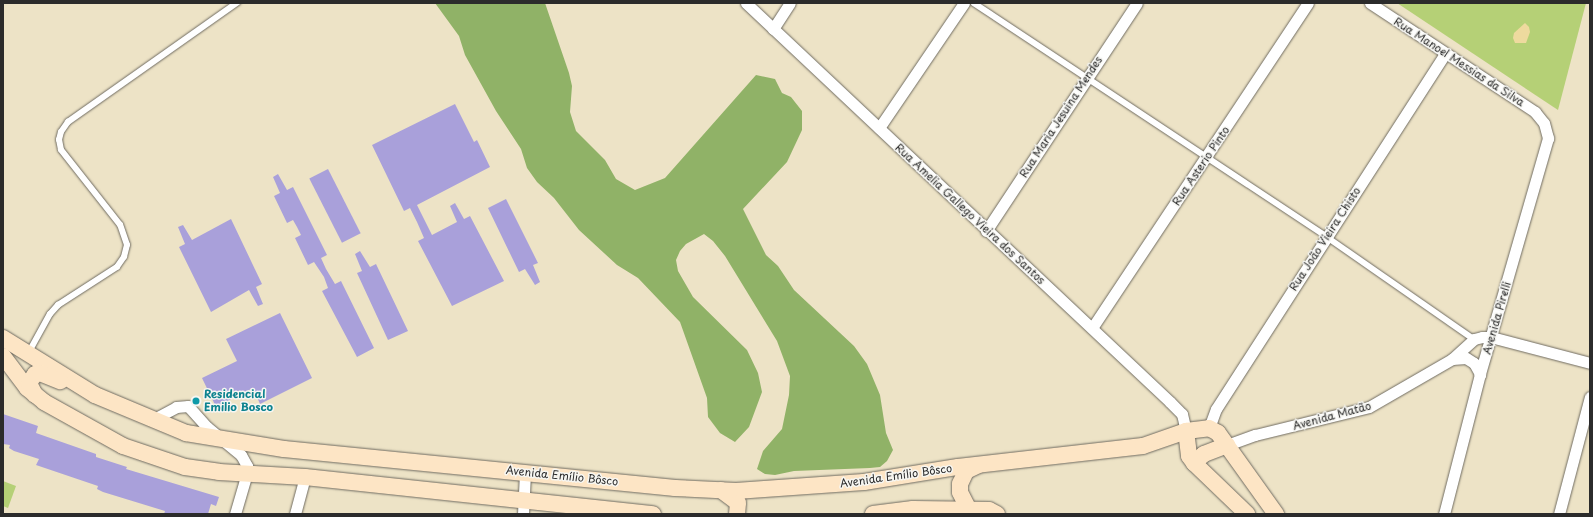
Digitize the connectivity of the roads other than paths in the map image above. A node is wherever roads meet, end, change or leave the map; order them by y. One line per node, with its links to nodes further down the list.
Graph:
1 (237, 3): 21 (lane)
2 (746, 3): 9 (street, Rua Amelia Gallego Vieira dos Santos)
3 (790, 3): 9 (street)
4 (964, 3): 13 (street)
5 (974, 3): 11 (lane)
6 (1137, 3): 11 (street, Rua Maria Jesuina Mendes)
7 (1308, 3): 14 (street, Rua Asterio Pinto)
8 (1370, 3): 10 (street, Rua Manoel Messias da Silva)
9 (773, 29): 13 (street, Rua Amelia Gallego Vieira dos Santos)
10 (1445, 54): 12 (street, Rua Manoel Messias da Silva); 16 (street, Rua João Vieira Chisto)
11 (1086, 79): 14 (lane); 15 (street, Rua Maria Jesuina Mendes)
12 (1544, 123): 18 (street, Avenida Pirelli)
13 (879, 128): 15 (street, Rua Amelia Gallego Vieira dos Santos)
14 (1207, 158): 16 (lane); 17 (street, Rua Asterio Pinto)
15 (986, 231): 17 (street, Rua Amelia Gallego Vieira dos Santos)
16 (1326, 237): 20 (lane); 30 (street, Rua João Vieira Chisto)
17 (1092, 328): 31 (street, Rua Amelia Gallego Vieira dos Santos)
18 (1491, 337): 20 (street); 24 (street); 25 (street, Avenida Pirelli)
19 (3, 338): 21 (main road, Avenida Emílio Bôsco)
20 (1474, 339): 23 (street, Avenida Matão)
21 (29, 353): 27 (main road, Avenida Emílio Bôsco)
22 (3, 356): 26 (main road)
23 (1452, 359): 25 (street); 33 (street, Avenida Matão)
24 (1590, 363)
25 (1480, 374): 51 (street, Avenida Pirelli)
26 (35, 395): 27 (main road); 36 (main road)
27 (95, 395): 29 (main road, Avenida Emílio Bôsco)
28 (1590, 397): 52 (street)
29 (152, 420): 32 (main road, Avenida Emílio Bôsco); 32 (street)
30 (1209, 428): 31 (main road, Avenida Emílio Bôsco); 33 (main road)
31 (1186, 431): 34 (main road); 35 (main road, Avenida Emílio Bôsco)
32 (224, 440): 36 (street); 37 (main road, Avenida Emílio Bôsco)
33 (1227, 445): 34 (main road); 50 (main road)
34 (1194, 463): 49 (main road)
35 (981, 464): 39 (main road, Avenida Emílio Bôsco); 41 (main road)
36 (246, 473): 38 (main road); 43 (street)
37 (525, 473): 39 (main road, Avenida Emílio Bôsco); 40 (street)
38 (305, 477): 40 (main road); 44 (street)
39 (720, 490): 46 (main road)
40 (524, 507): 42 (main road)
41 (970, 510): 47 (main road); 48 (main road)
42 (631, 513): 45 (main road)
43 (235, 514)
44 (295, 514)
45 (653, 514)
46 (737, 514)
47 (876, 514)
48 (996, 514)
49 (1247, 514)
50 (1276, 514)
51 (1444, 514)
52 (1559, 514)

